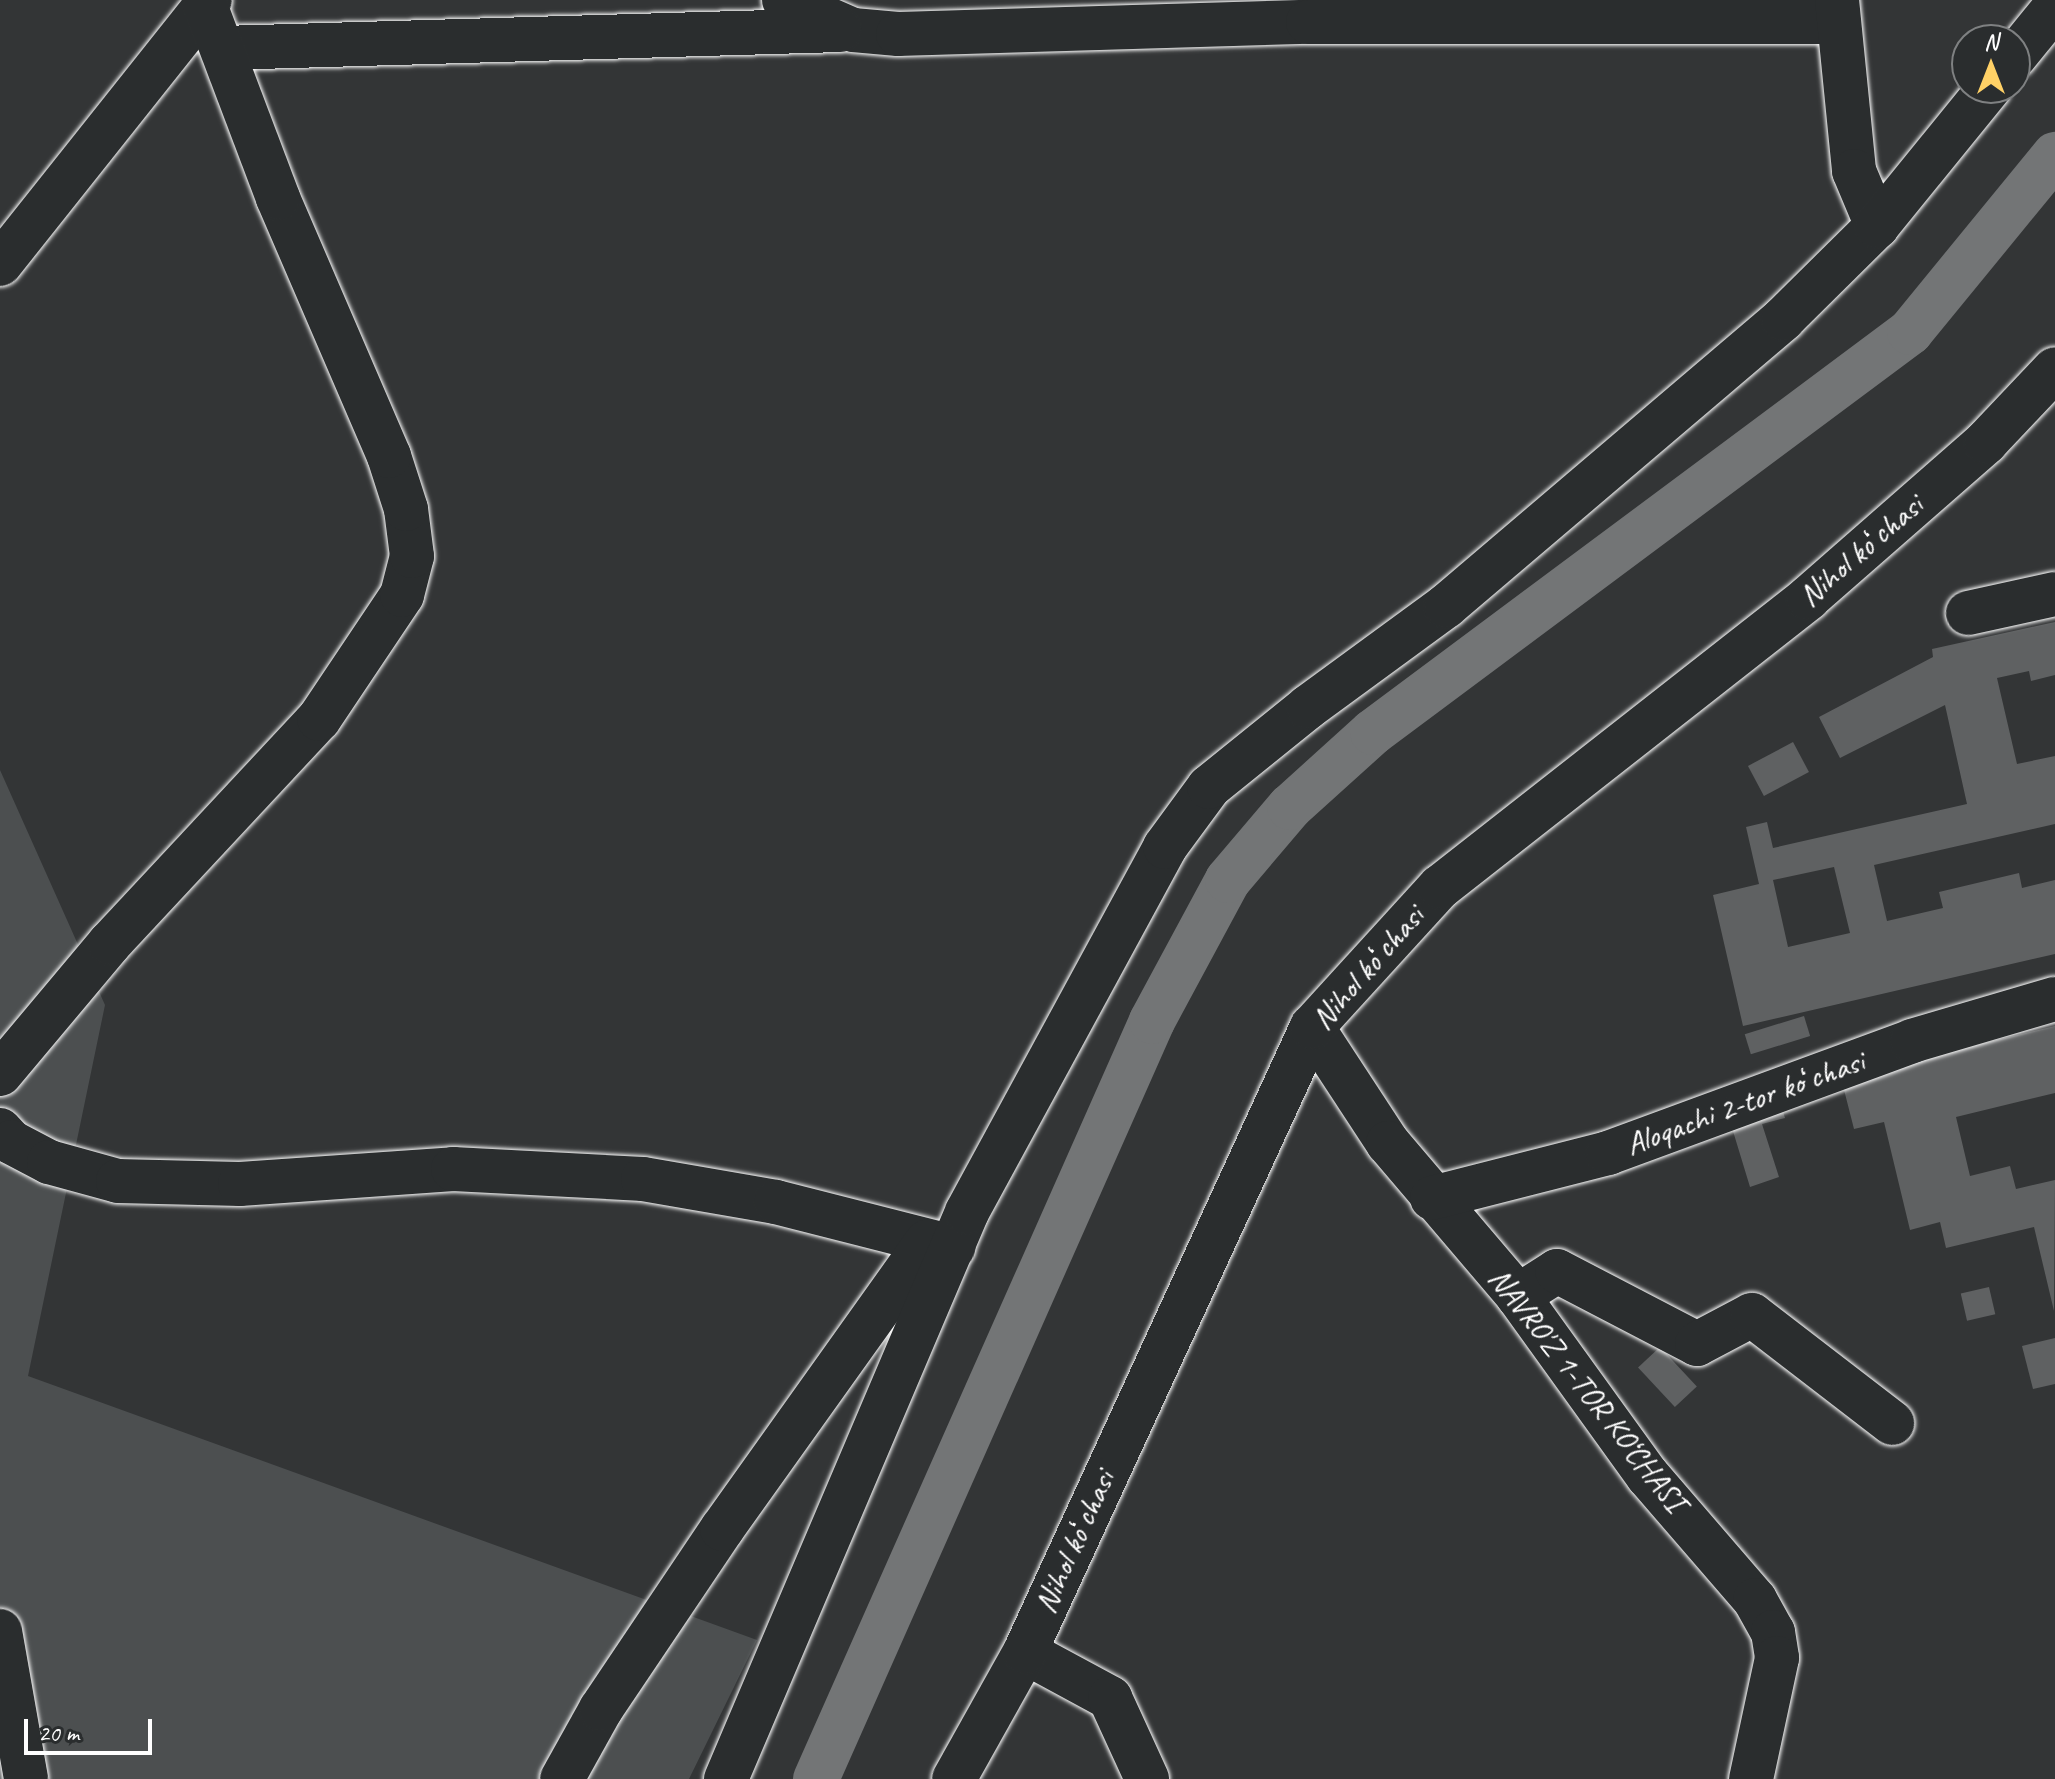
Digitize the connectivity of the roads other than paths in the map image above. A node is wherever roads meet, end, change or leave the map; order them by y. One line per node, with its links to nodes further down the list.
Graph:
1 (784, 0): 5 (street)
2 (207, 3): 7 (street); 10 (street)
3 (2055, 7): 6 (street)
4 (1837, 11): 5 (street); 9 (street)
5 (853, 15): 7 (street)
6 (2031, 36)
7 (223, 48): 16 (street)
8 (1976, 104): 9 (street)
9 (1877, 226): 19 (street)
10 (0, 264)
11 (2055, 369): 15 (street, Nihol koʻchasi)
12 (2055, 594): 13 (street)
13 (1968, 613)
14 (2055, 999): 18 (street, Aloqachi 2-tor koʻchasi)
15 (1312, 1027): 18 (street); 23 (street, Nihol koʻchasi)
16 (0, 1074)
17 (0, 1130): 19 (street)
18 (1432, 1198): 20 (street)
19 (940, 1245): 25 (street); 26 (street)
20 (1518, 1296): 21 (street); 29 (street)
21 (1892, 1423)
22 (0, 1631): 24 (street)
23 (1025, 1652): 27 (street, Nihol koʻchasi); 28 (street)
24 (26, 1779)
25 (562, 1779)
26 (726, 1779)
27 (954, 1779)
28 (1147, 1779)
29 (1751, 1779)

